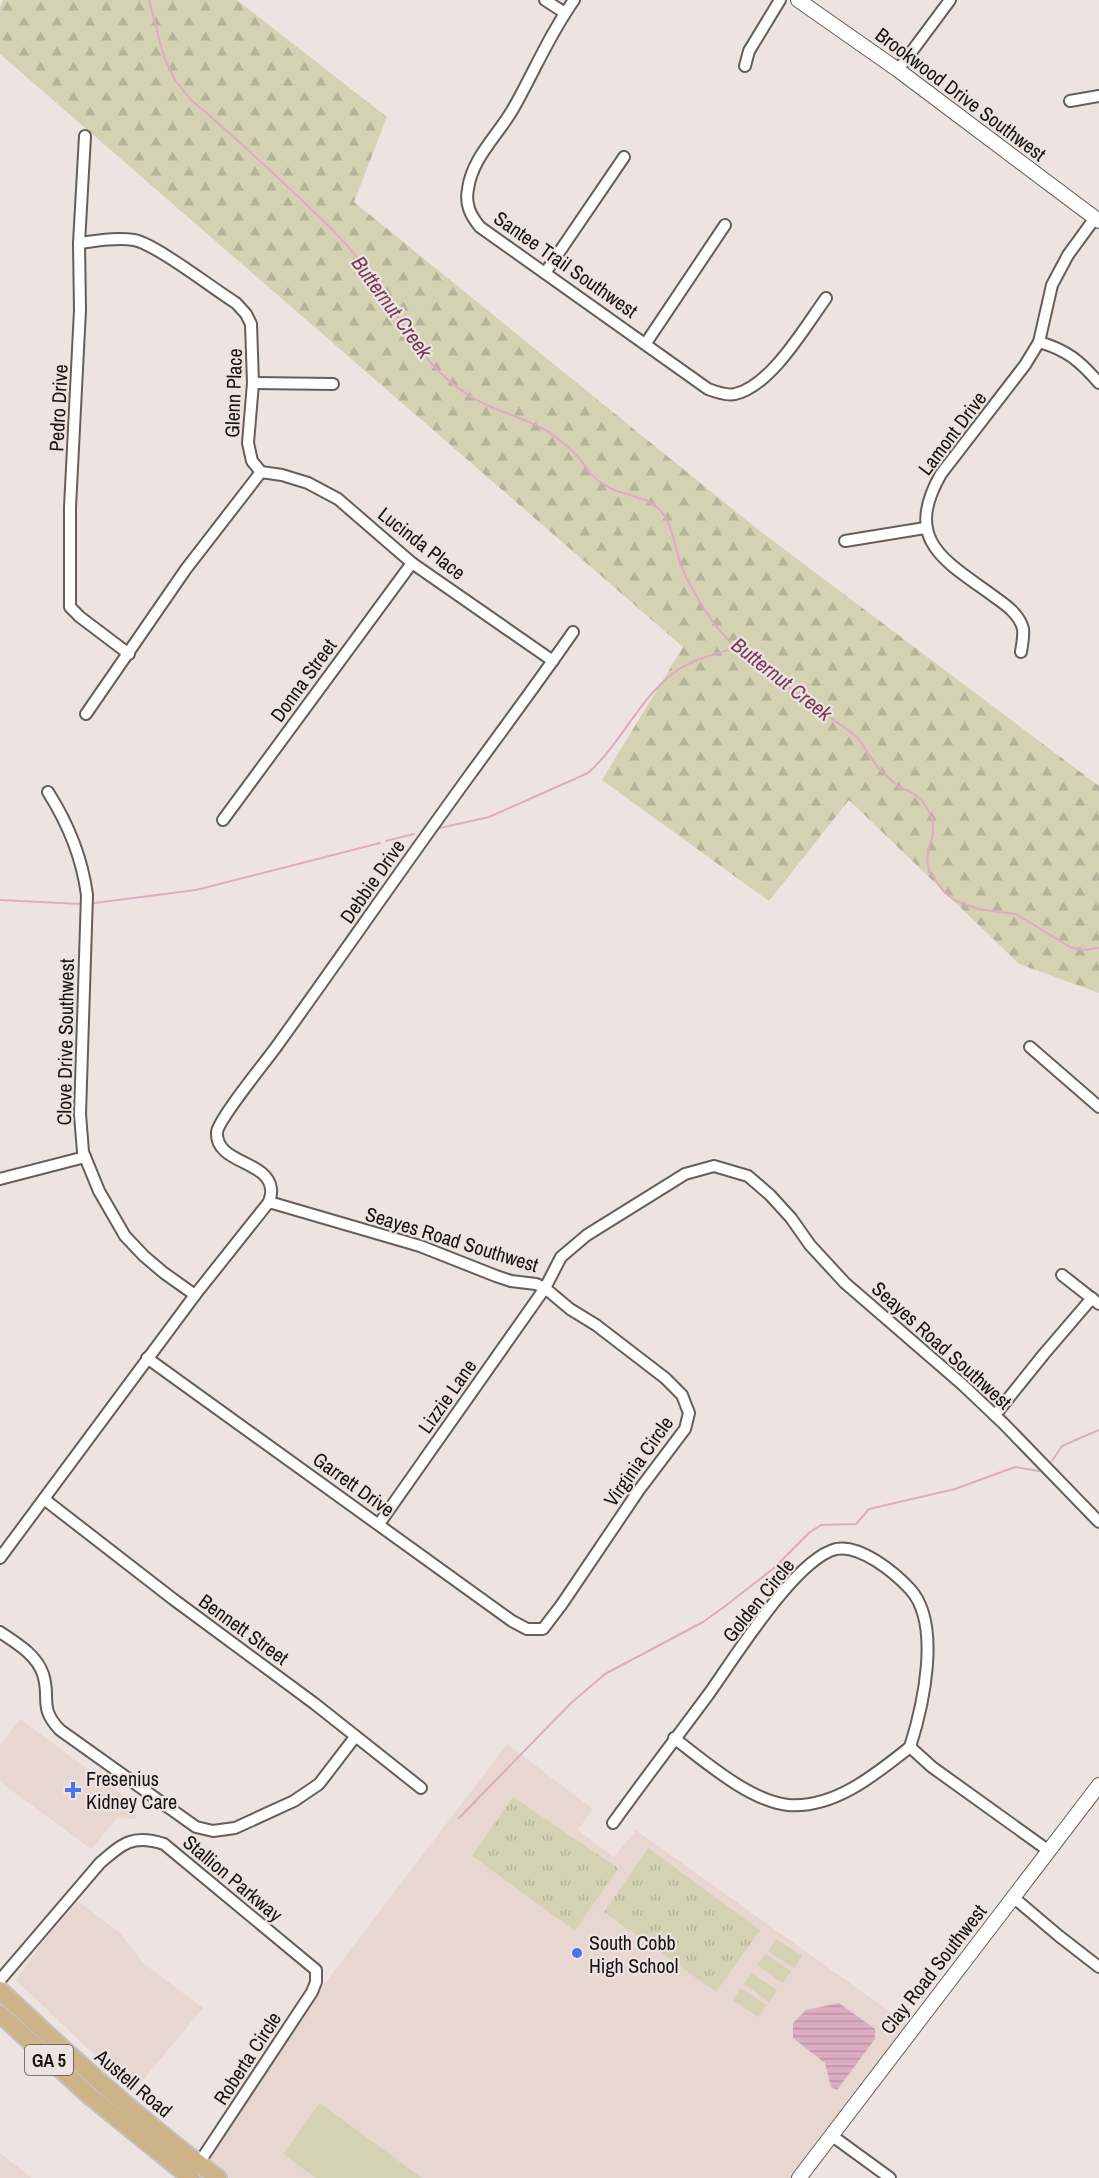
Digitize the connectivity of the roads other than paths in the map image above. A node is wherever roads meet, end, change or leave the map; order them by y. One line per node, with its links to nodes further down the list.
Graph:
1 (545, 0): 6 (street)
2 (574, 0): 6 (street, Santee Trail Southwest)
3 (780, 0): 7 (street)
4 (798, 0): 8 (street, Brookwood Drive Southwest)
5 (950, 0): 8 (street)
6 (565, 13): 16 (street, Santee Trail Southwest)
7 (745, 66)
8 (898, 70): 13 (street, Brookwood Drive Southwest)
9 (1099, 96): 10 (street)
10 (1070, 101)
11 (85, 136): 15 (street, Pedro Drive)
12 (624, 156): 16 (street)
13 (1097, 220): 18 (street, Lamont Drive)
14 (725, 225): 19 (street)
15 (78, 243): 20 (street, Glenn Place); 29 (street, Pedro Drive)
16 (545, 273): 19 (street, Santee Trail Southwest)
17 (826, 298): 19 (street, Santee Trail Southwest)
18 (1039, 342): 21 (street); 24 (street, Lamont Drive)
19 (646, 343)
20 (253, 382): 22 (street); 23 (street, Glenn Place)
21 (1099, 383)
22 (333, 384)
23 (261, 472): 26 (street, Lucinda Place); 29 (street)
24 (925, 528): 25 (street); 28 (street)
25 (845, 542)
26 (412, 563): 30 (street, Lucinda Place); 33 (street, Donna Street)
27 (573, 632): 30 (street, Debbie Drive)
28 (1021, 652)
29 (129, 654): 31 (street)
30 (553, 662): 38 (street, Debbie Drive)
31 (86, 714)
32 (48, 792): 36 (street, Clove Drive Southwest)
33 (223, 819)
34 (1030, 1047): 35 (street)
35 (1099, 1107)
36 (85, 1157): 37 (street); 41 (street, Clove Drive Southwest)
37 (0, 1179)
38 (269, 1202): 40 (street, Seayes Road Southwest); 41 (street)
39 (1062, 1275): 42 (street)
40 (545, 1288): 44 (street, Seayes Road Southwest); 47 (street, Lizzie Lane); 49 (street, Virginia Circle)
41 (195, 1294): 43 (street)
42 (1096, 1301): 44 (street)
43 (147, 1358): 45 (street); 47 (street, Garrett Drive)
44 (995, 1415): 46 (street, Seayes Road Southwest)
45 (44, 1499): 48 (street); 51 (street, Bennett Street)
46 (1099, 1522)
47 (379, 1524): 49 (street, Garrett Drive)
48 (0, 1558)
49 (543, 1629)
50 (0, 1632): 51 (street)
51 (355, 1737): 55 (street, Bennett Street)
52 (674, 1738): 53 (street); 53 (street, Golden Circle); 56 (street, Golden Circle)
53 (910, 1747): 57 (street)
54 (1099, 1785): 57 (street, Clay Road Southwest)
55 (421, 1788)
56 (613, 1823)
57 (1049, 1851): 58 (street, Clay Road Southwest)
58 (1013, 1897): 59 (street); 64 (street, Clay Road Southwest)
59 (1099, 1967)
60 (316, 1970): 61 (street, Stallion Parkway); 65 (street, Roberta Circle)
61 (0, 1980)
62 (0, 1990): 65 (main road, Austell Road / GA 5)
63 (0, 2014): 65 (main road, Austell Road / GA 5)
64 (831, 2135): 67 (street, Clay Road Southwest); 68 (street)
65 (195, 2171): 66 (main road, Austell Road / GA 5)
66 (218, 2178)
67 (799, 2178)
68 (890, 2178)

